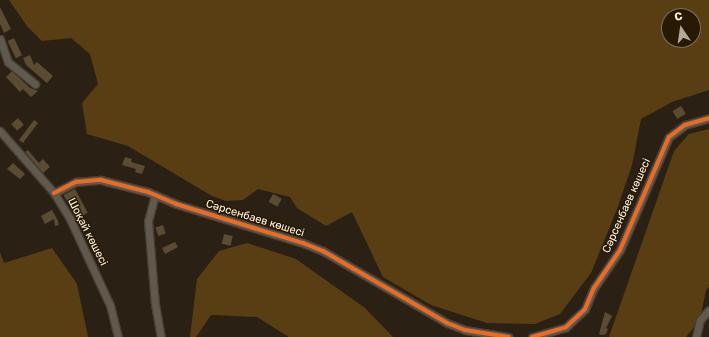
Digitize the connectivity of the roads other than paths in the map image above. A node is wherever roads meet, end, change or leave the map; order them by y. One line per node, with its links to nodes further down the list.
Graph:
1 (0, 39): 2 (street)
2 (35, 84)
3 (709, 118): 11 (street, Сәрсенбаев көшесі)
4 (0, 131): 5 (street, Шоқай көшесі)
5 (54, 193): 6 (street, Сәрсенбаев көшесі); 8 (street, Шоқай көшесі)
6 (154, 195): 9 (street); 10 (street, Сәрсенбаев көшесі)
7 (709, 310): 12 (street)
8 (118, 337)
9 (161, 337)
10 (508, 337)
11 (532, 337)
12 (696, 337)

